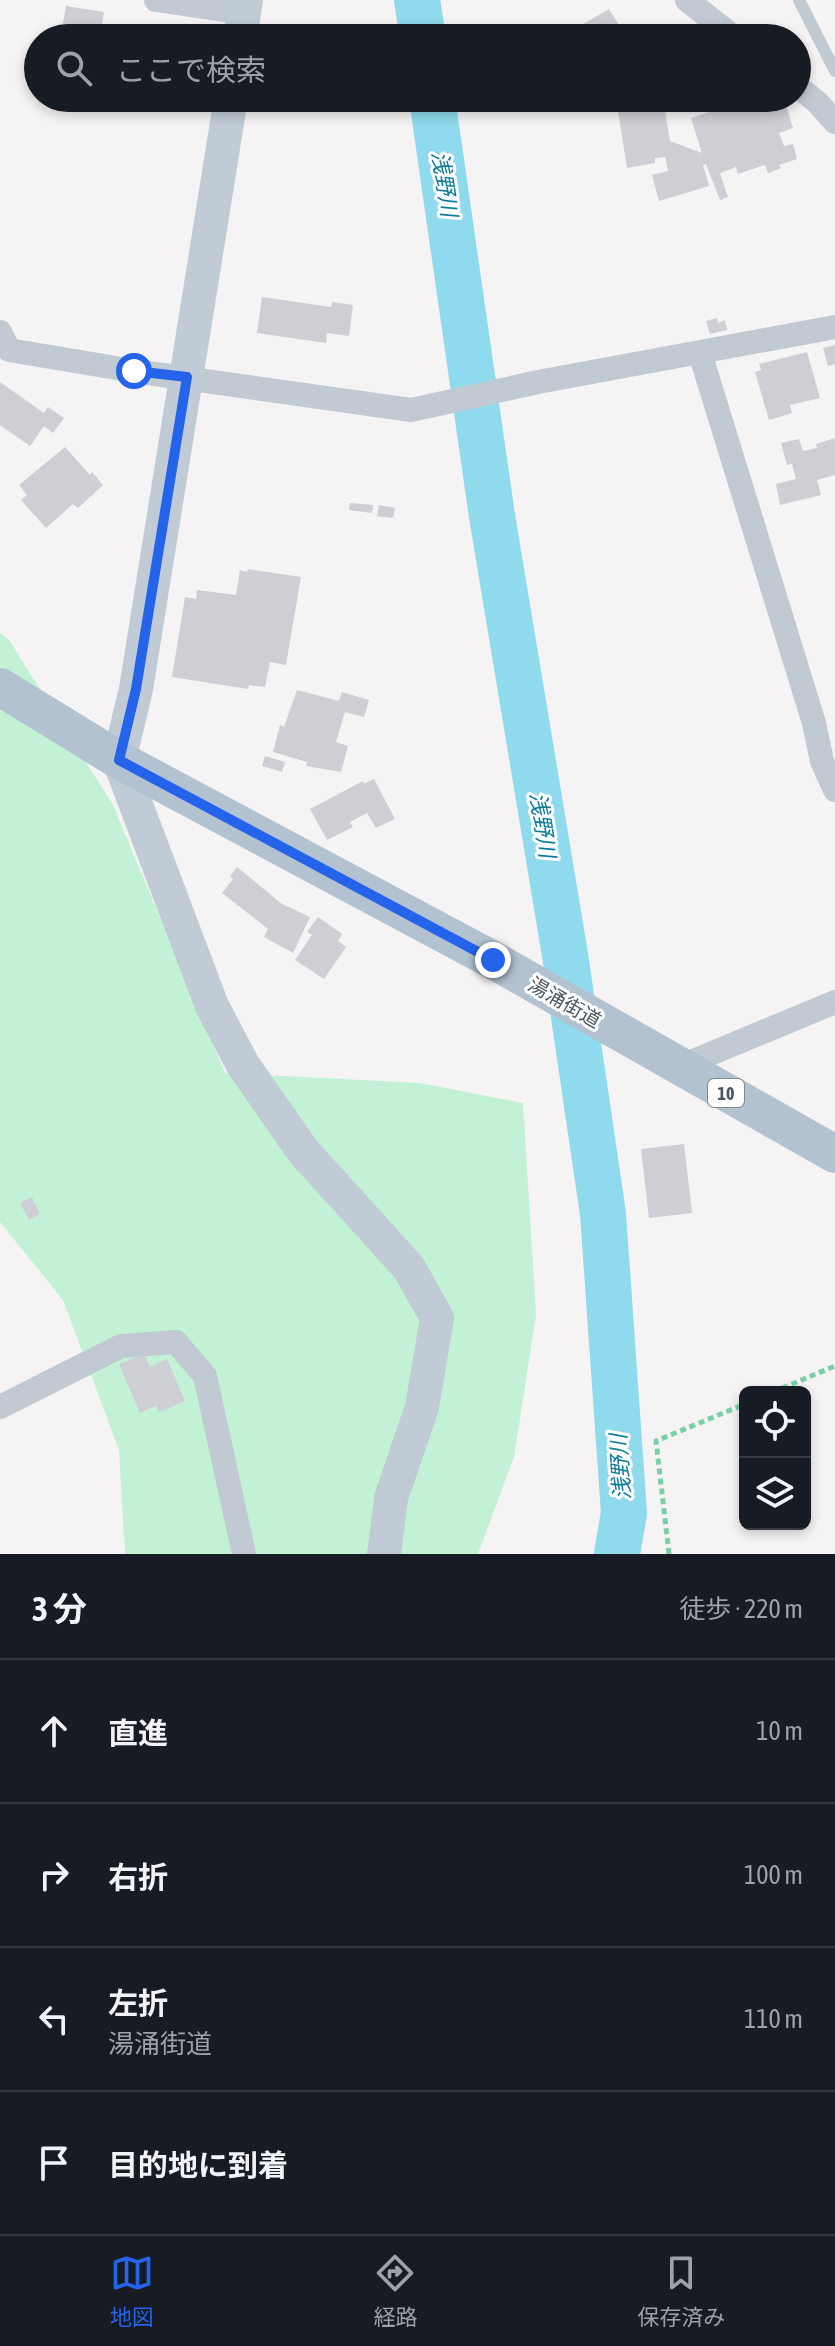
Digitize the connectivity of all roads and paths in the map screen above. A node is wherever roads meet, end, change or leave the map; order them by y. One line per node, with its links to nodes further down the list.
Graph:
1 (156, 0): 4 (street)
2 (687, 0): 5 (street)
3 (799, 0): 6 (lane)
4 (243, 17)
5 (717, 24)
6 (835, 71)
7 (811, 97): 9 (street)
8 (229, 112): 13 (street)
9 (835, 122)
10 (835, 327): 12 (street)
11 (0, 332): 13 (street)
12 (700, 353): 13 (street); 16 (street)
13 (187, 377): 15 (street)
14 (0, 687): 15 (main road, 湯涌街道 / 10)
15 (119, 760): 18 (main road, 湯涌街道 / 10); 25 (street)
16 (835, 790)
17 (835, 1002): 18 (street)
18 (679, 1067): 19 (main road, 湯涌街道 / 10)
19 (835, 1154)
20 (835, 1366): 21 (path)
21 (787, 1386)
22 (739, 1406): 26 (path)
23 (0, 1407): 24 (street)
24 (244, 1554)
25 (384, 1554)
26 (669, 1554)

